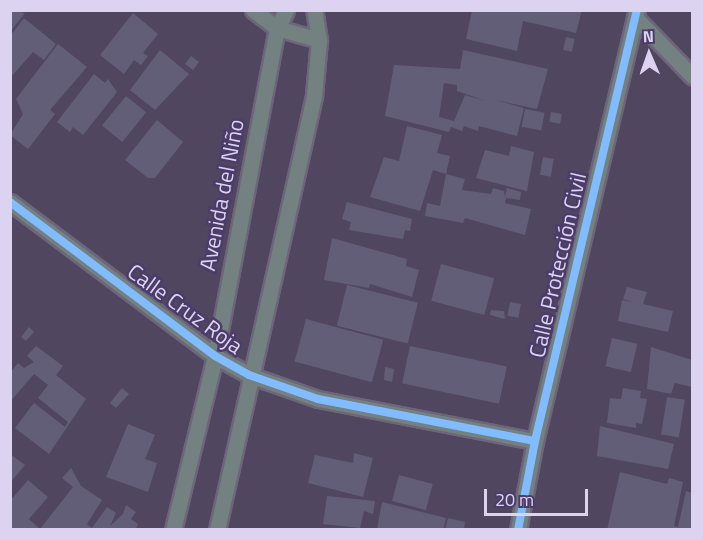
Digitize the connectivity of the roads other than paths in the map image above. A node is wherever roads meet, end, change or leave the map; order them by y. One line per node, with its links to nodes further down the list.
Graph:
1 (253, 10): 5 (street)
2 (286, 10): 5 (street, Avenida del Niño)
3 (314, 10): 6 (street)
4 (637, 14): 7 (street); 11 (street, Calle Protección Civil)
5 (277, 28): 6 (street); 9 (street, Avenida del Niño)
6 (319, 40): 10 (street)
7 (693, 76)
8 (10, 202): 9 (street, Calle Cruz Roja)
9 (215, 356): 10 (street, Calle Cruz Roja); 12 (street, Avenida del Niño)
10 (249, 375): 11 (street, Calle Cruz Roja); 13 (street)
11 (535, 441): 14 (street, Calle Protección Civil)
12 (173, 530)
13 (217, 530)
14 (518, 530)

